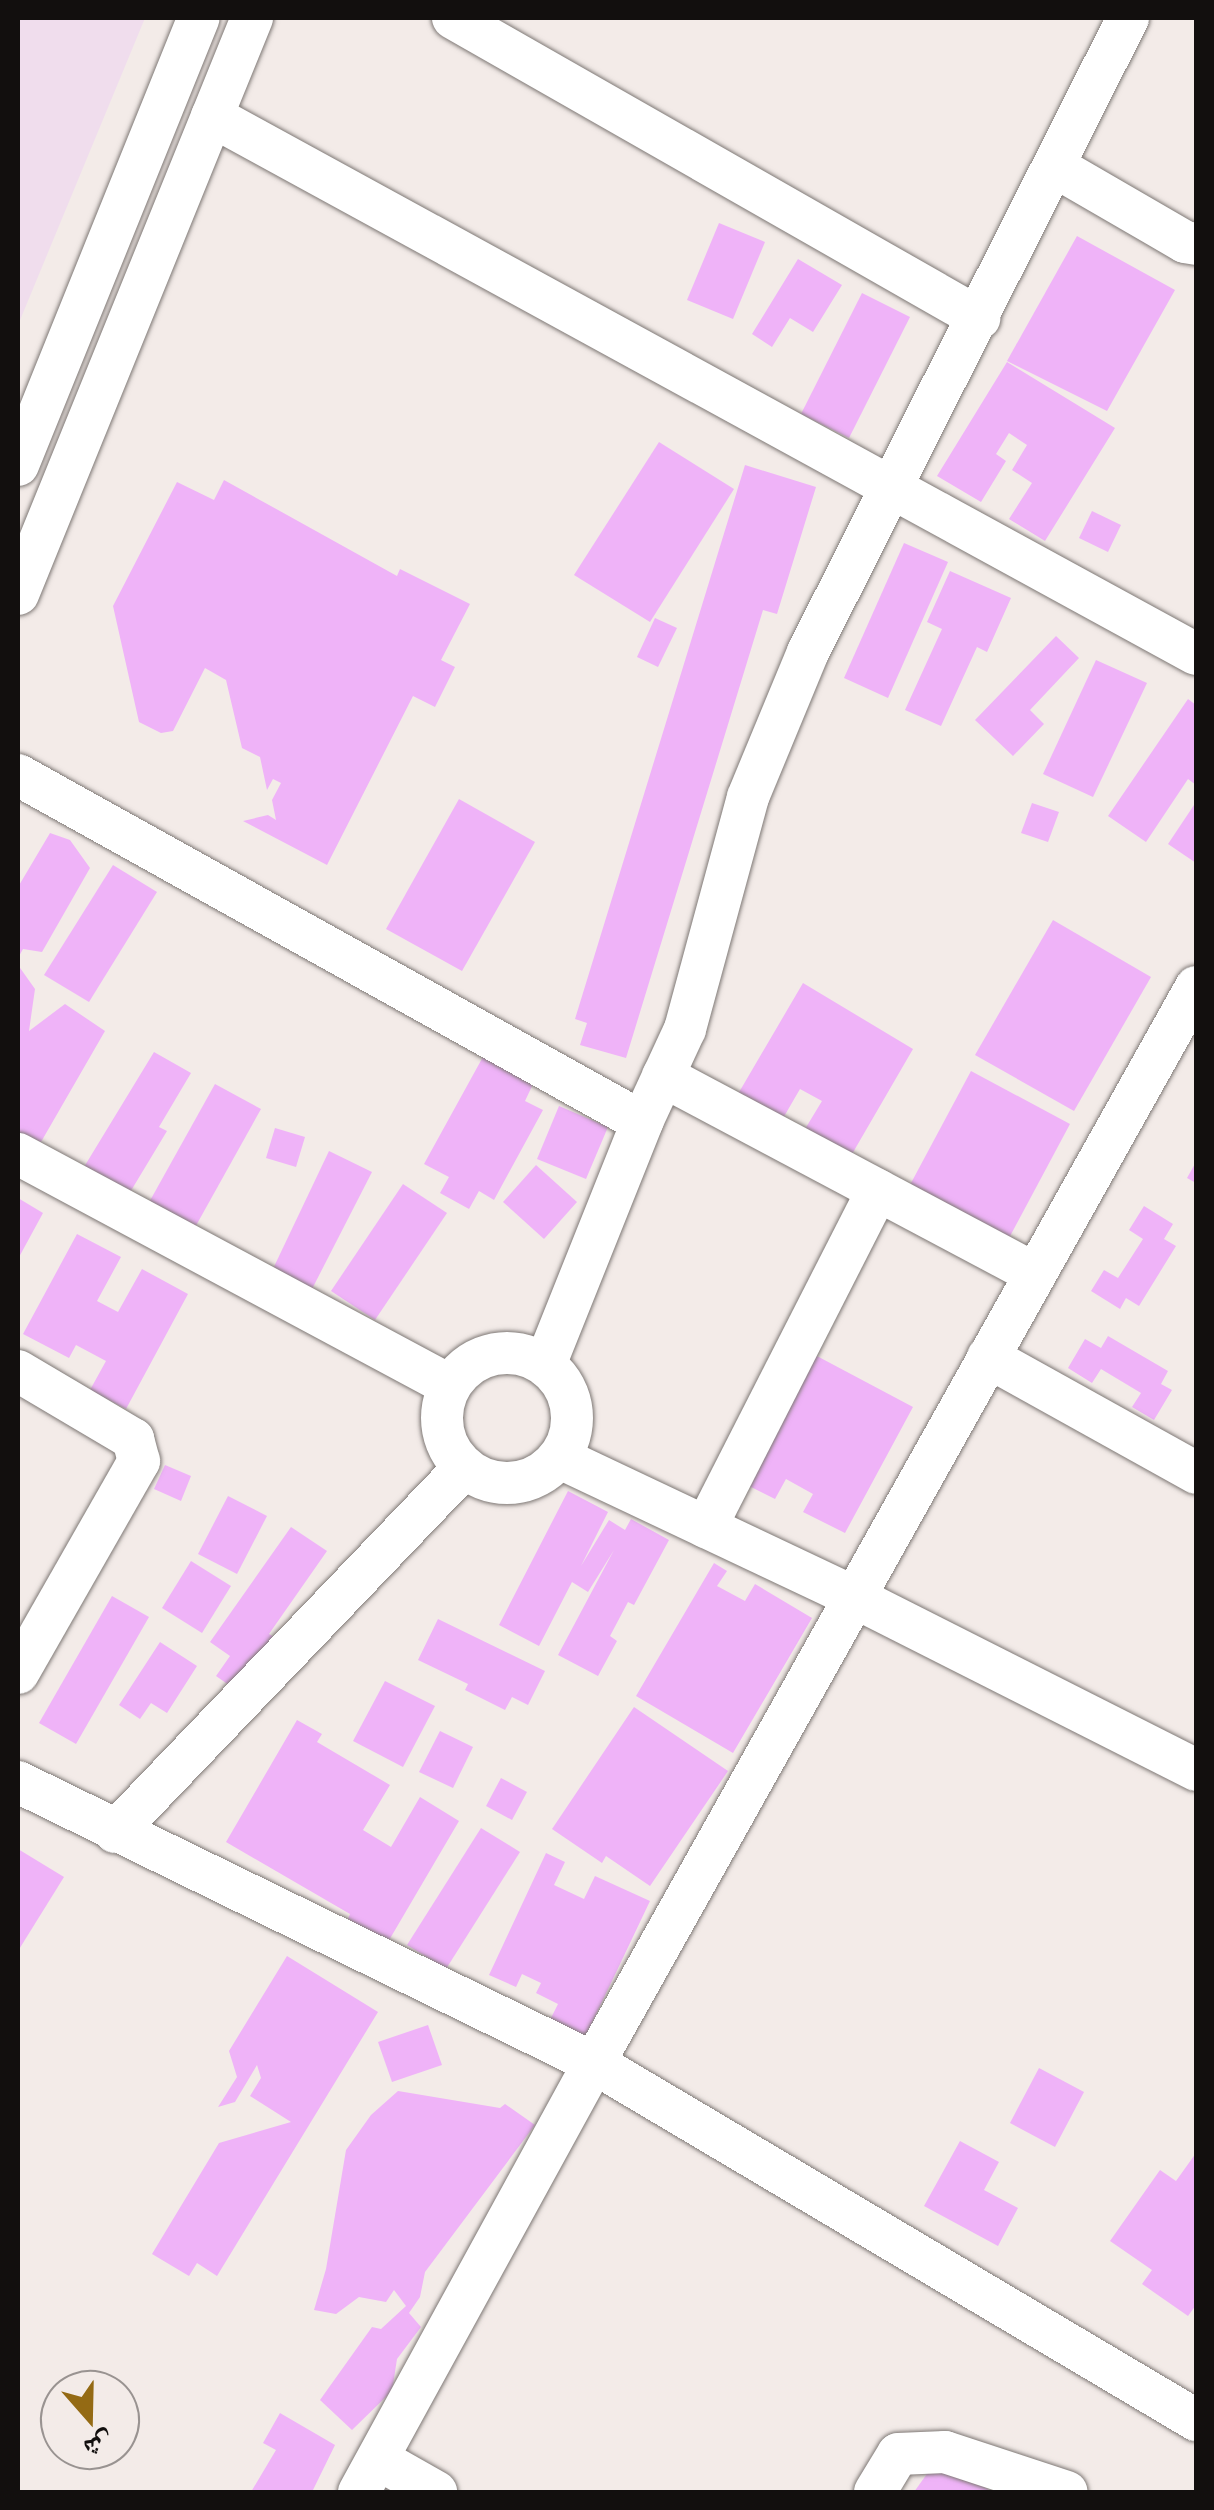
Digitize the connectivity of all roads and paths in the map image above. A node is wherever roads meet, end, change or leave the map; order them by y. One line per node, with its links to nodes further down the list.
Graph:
1 (199, 18): 9 (street)
2 (252, 18): 5 (street)
3 (454, 18): 8 (street)
4 (1128, 18): 6 (street)
5 (212, 116): 10 (street); 11 (street)
6 (1054, 166): 7 (street); 8 (street)
7 (1196, 244)
8 (979, 318): 10 (street)
9 (18, 465)
10 (893, 491): 12 (street); 16 (street)
11 (18, 594)
12 (1196, 654)
13 (18, 776): 17 (street)
14 (1196, 987): 15 (street)
15 (1182, 1046): 20 (street)
16 (663, 1076): 17 (street); 19 (street)
17 (642, 1122): 22 (street)
18 (18, 1154): 24 (street)
19 (878, 1190): 20 (street); 28 (street)
20 (1035, 1274): 21 (street)
21 (988, 1357): 27 (street); 29 (street)
22 (544, 1365): 24 (street); 25 (street)
23 (18, 1371): 30 (street)
24 (450, 1386): 26 (street)
25 (560, 1458): 26 (street); 28 (street)
26 (464, 1468): 33 (street)
27 (1196, 1474)
28 (706, 1528): 29 (street)
29 (854, 1597): 31 (street); 34 (street)
30 (18, 1674)
31 (1196, 1770)
32 (18, 1782): 33 (street)
33 (114, 1832): 34 (street)
34 (594, 2063): 35 (street); 36 (street)
35 (1196, 2420)
36 (369, 2476): 37 (street)
37 (436, 2492)
38 (875, 2492): 39 (street)
39 (1067, 2492)

